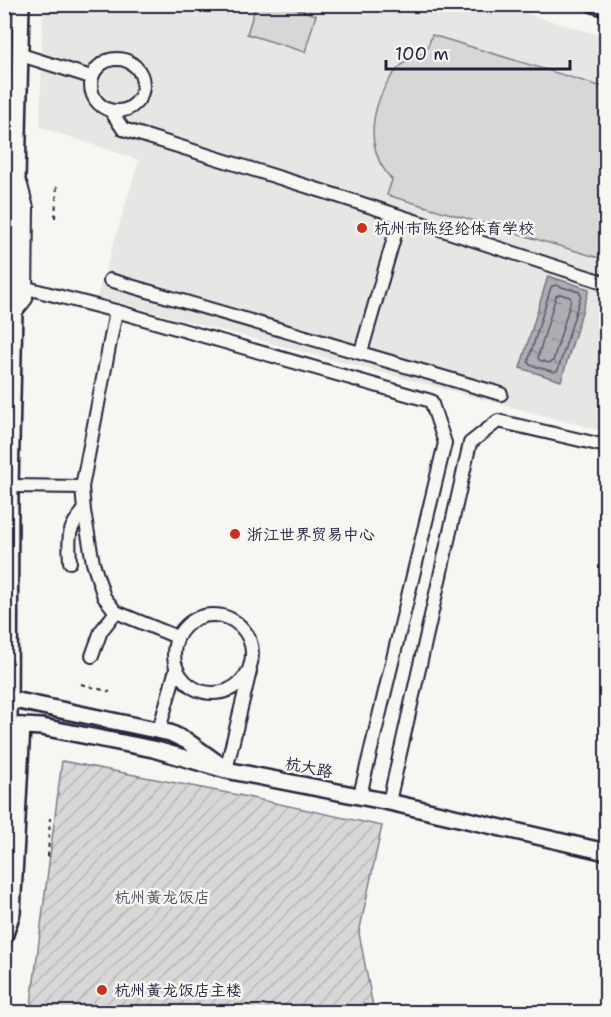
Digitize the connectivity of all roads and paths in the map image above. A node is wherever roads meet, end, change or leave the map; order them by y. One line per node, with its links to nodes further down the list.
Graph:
1 (21, 4): 4 (main road)
2 (594, 4): 3 (main road)
3 (606, 8)
4 (21, 55): 5 (street); 12 (main road)
5 (91, 77): 6 (street); 6 (street)
6 (111, 111): 8 (street)
7 (57, 183): 9 (path)
8 (400, 217): 11 (street); 14 (street)
9 (55, 218)
10 (110, 280): 14 (street)
11 (606, 283)
12 (20, 287): 13 (street); 17 (main road)
13 (116, 312): 18 (street); 33 (street)
14 (361, 352): 15 (street)
15 (501, 394)
16 (606, 446): 34 (street)
17 (10, 486): 18 (street); 28 (main road)
18 (82, 487): 19 (street)
19 (84, 511): 20 (street); 21 (street)
20 (70, 562)
21 (116, 612): 22 (street); 23 (street)
22 (177, 637): 24 (street); 25 (street)
23 (92, 656)
24 (250, 667): 25 (street); 31 (street)
25 (176, 669): 30 (street)
26 (81, 684): 27 (path)
27 (110, 692)
28 (9, 699): 29 (main road); 30 (main road)
29 (12, 725): 31 (main road, 杭大路); 32 (main road); 38 (main road)
30 (159, 730): 31 (main road)
31 (226, 770): 33 (main road, 杭大路)
32 (4, 792)
33 (360, 795): 34 (main road, 杭大路)
34 (389, 802): 36 (main road, 杭大路)
35 (50, 818): 37 (path)
36 (606, 852)
37 (48, 857)
38 (4, 937)

